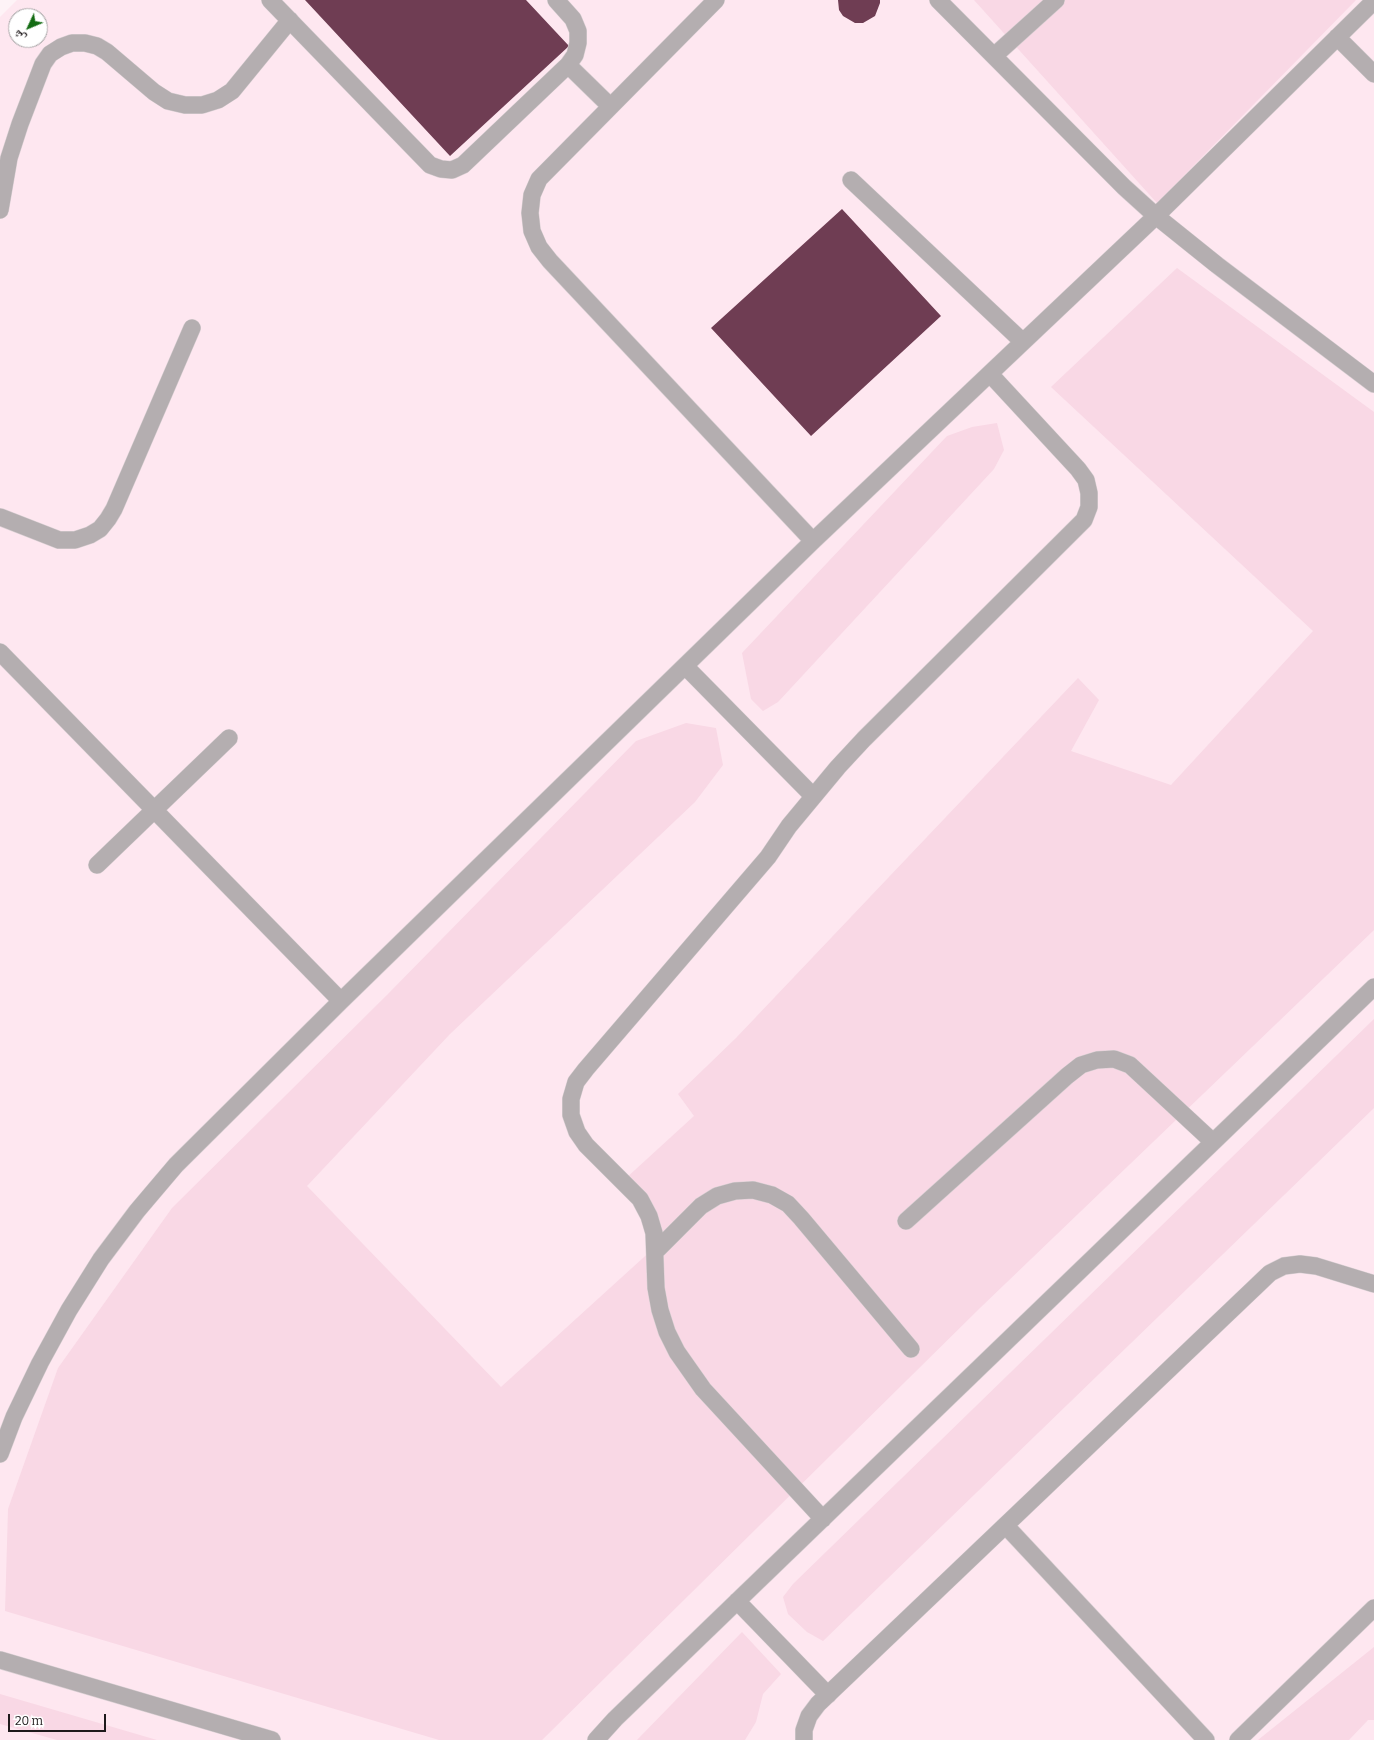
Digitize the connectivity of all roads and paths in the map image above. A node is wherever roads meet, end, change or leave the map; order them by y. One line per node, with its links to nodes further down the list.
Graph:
1 (270, 0): 7 (lane)
2 (556, 0): 10 (lane)
3 (716, 0): 12 (lane)
4 (938, 0): 9 (lane)
5 (1056, 0): 9 (lane)
6 (1374, 1): 8 (lane)
7 (290, 20): 10 (lane); 14 (lane)
8 (1337, 37): 11 (lane); 15 (lane)
9 (994, 56): 15 (lane)
10 (568, 65): 12 (lane)
11 (1374, 74)
12 (610, 106): 21 (lane)
13 (851, 180): 17 (lane)
14 (0, 210)
15 (1156, 216): 17 (lane); 19 (lane)
16 (192, 328): 20 (lane)
17 (1023, 342): 18 (lane)
18 (990, 374): 21 (lane); 25 (lane)
19 (1374, 384)
20 (0, 517)
21 (813, 541): 23 (lane)
22 (0, 652): 26 (lane)
23 (685, 666): 25 (lane); 29 (lane)
24 (229, 738): 26 (lane)
25 (813, 796): 32 (lane)
26 (154, 810): 27 (lane); 29 (lane)
27 (97, 865)
28 (1374, 987): 30 (lane)
29 (341, 1002): 35 (lane)
30 (1213, 1142): 31 (lane); 36 (lane)
31 (906, 1221)
32 (656, 1251): 34 (lane); 36 (lane)
33 (1374, 1284): 37 (lane)
34 (911, 1349)
35 (0, 1454)
36 (823, 1518): 38 (lane)
37 (1006, 1526): 41 (lane); 45 (lane)
38 (737, 1601): 41 (lane); 43 (lane)
39 (1374, 1608): 46 (lane)
40 (0, 1660): 42 (lane)
41 (828, 1695): 44 (lane)
42 (272, 1740)
43 (596, 1740)
44 (804, 1740)
45 (1206, 1740)
46 (1238, 1740)

